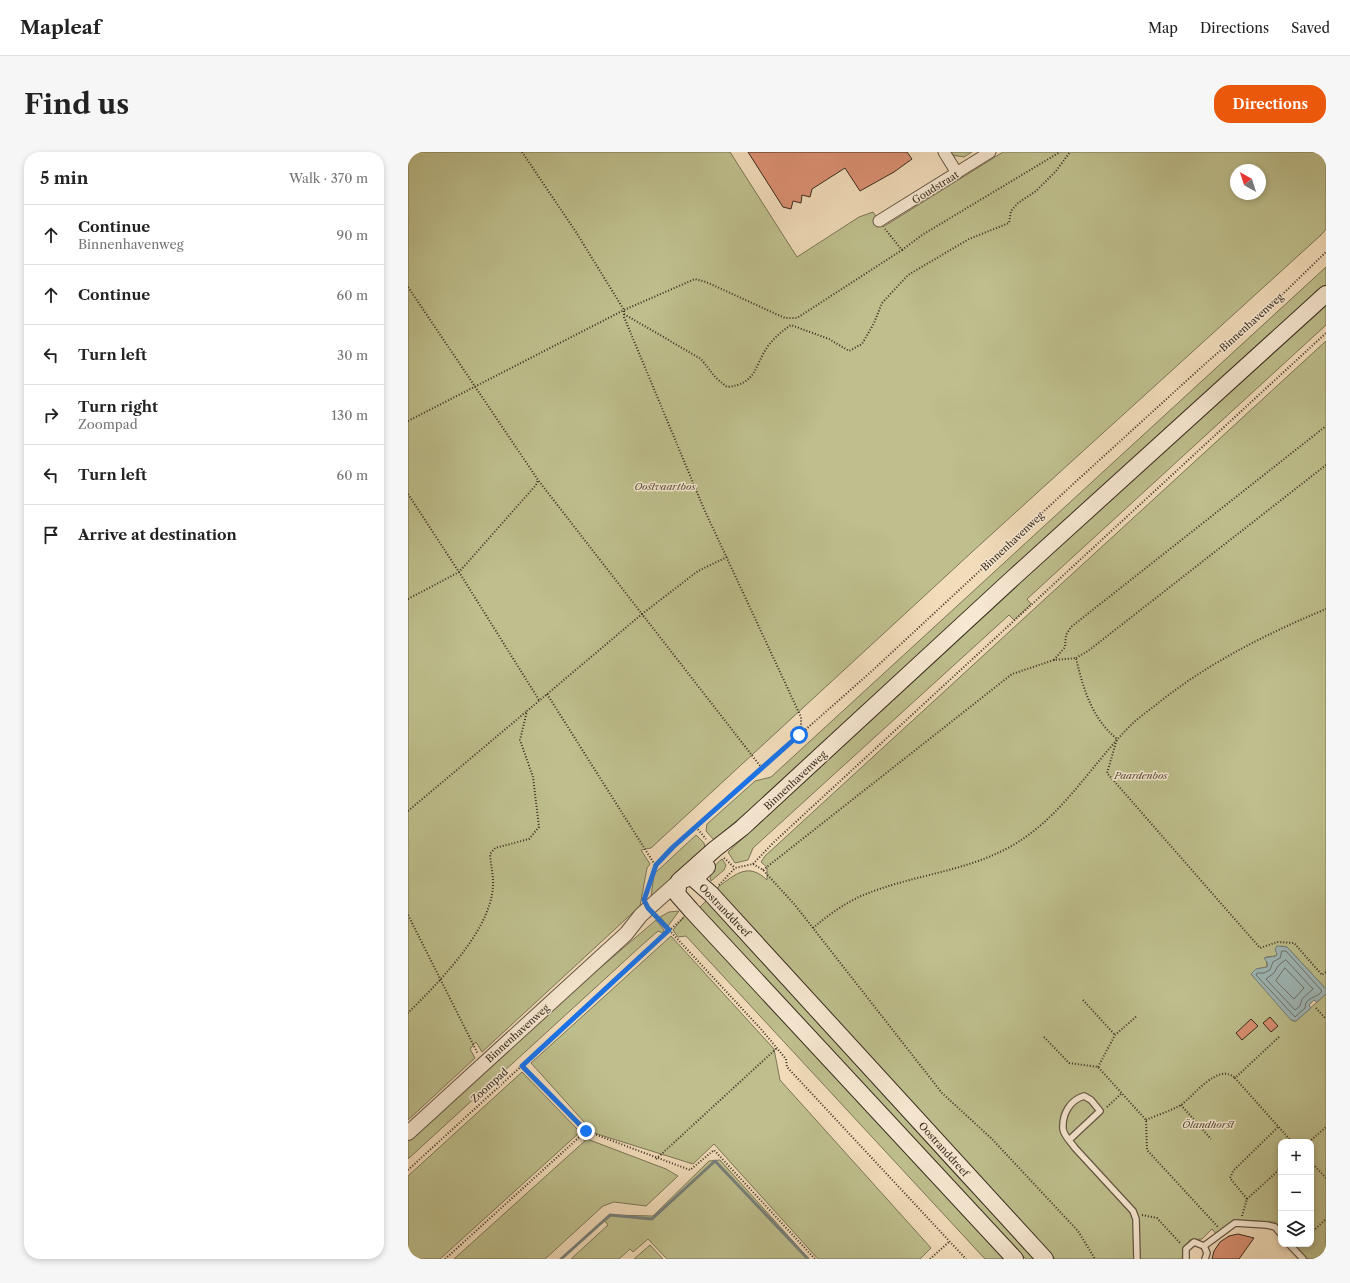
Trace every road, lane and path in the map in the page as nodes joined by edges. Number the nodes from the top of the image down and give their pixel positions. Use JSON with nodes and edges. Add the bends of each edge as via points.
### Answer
{"nodes":[{"id":1,"x":522,"y":152,"type":"edge"},
{"id":2,"x":944,"y":152,"type":"edge"},
{"id":3,"x":990,"y":152,"type":"edge"},
{"id":4,"x":1060,"y":152,"type":"edge"},
{"id":5,"x":1070,"y":152,"type":"edge"},
{"id":6,"x":957,"y":173,"type":"junction"},
{"id":7,"x":879,"y":221,"type":"joint"},
{"id":8,"x":902,"y":250,"type":"junction"},
{"id":9,"x":1326,"y":252,"type":"edge"},
{"id":10,"x":408,"y":287,"type":"edge"},
{"id":11,"x":1326,"y":294,"type":"edge"},
{"id":12,"x":624,"y":310,"type":"junction"},
{"id":13,"x":624,"y":314,"type":"junction"},
{"id":14,"x":1326,"y":333,"type":"edge"},
{"id":15,"x":474,"y":387,"type":"junction"},
{"id":16,"x":408,"y":421,"type":"edge"},
{"id":17,"x":1326,"y":426,"type":"edge"},
{"id":18,"x":1326,"y":465,"type":"edge"},
{"id":19,"x":538,"y":480,"type":"junction"},
{"id":20,"x":408,"y":494,"type":"edge"},
{"id":21,"x":727,"y":557,"type":"junction"},
{"id":22,"x":459,"y":572,"type":"junction"},
{"id":23,"x":408,"y":599,"type":"edge"},
{"id":24,"x":1326,"y":609,"type":"edge"},
{"id":25,"x":642,"y":614,"type":"junction"},
{"id":26,"x":1076,"y":658,"type":"junction"},
{"id":27,"x":1054,"y":660,"type":"junction"},
{"id":28,"x":547,"y":694,"type":"junction"},
{"id":29,"x":539,"y":700,"type":"junction"},
{"id":30,"x":527,"y":711,"type":"junction"},
{"id":31,"x":799,"y":735,"type":"junction"},
{"id":32,"x":1118,"y":739,"type":"junction"},
{"id":33,"x":762,"y":768,"type":"junction"},
{"id":34,"x":408,"y":811,"type":"edge"},
{"id":35,"x":753,"y":864,"type":"junction"},
{"id":36,"x":656,"y":865,"type":"junction"},
{"id":37,"x":735,"y":868,"type":"dead end"},
{"id":38,"x":763,"y":870,"type":"junction"},
{"id":39,"x":683,"y":885,"type":"junction"},
{"id":40,"x":691,"y":910,"type":"junction"},
{"id":41,"x":651,"y":911,"type":"junction"},
{"id":42,"x":408,"y":915,"type":"edge"},
{"id":43,"x":813,"y":928,"type":"junction"},
{"id":44,"x":669,"y":930,"type":"junction"},
{"id":45,"x":1326,"y":972,"type":"edge"},
{"id":46,"x":441,"y":980,"type":"junction"},
{"id":47,"x":1083,"y":1000,"type":"dead end"},
{"id":48,"x":1316,"y":1008,"type":"dead end"},
{"id":49,"x":408,"y":1013,"type":"edge"},
{"id":50,"x":1137,"y":1016,"type":"dead end"},
{"id":51,"x":1326,"y":1019,"type":"edge"},
{"id":52,"x":1115,"y":1035,"type":"junction"},
{"id":53,"x":1044,"y":1037,"type":"dead end"},
{"id":54,"x":1279,"y":1037,"type":"dead end"},
{"id":55,"x":777,"y":1048,"type":"junction"},
{"id":56,"x":483,"y":1064,"type":"junction"},
{"id":57,"x":522,"y":1066,"type":"junction"},
{"id":58,"x":1098,"y":1067,"type":"junction"},
{"id":59,"x":1235,"y":1078,"type":"junction"},
{"id":60,"x":1122,"y":1094,"type":"junction"},
{"id":61,"x":1180,"y":1105,"type":"junction"},
{"id":62,"x":1100,"y":1112,"type":"junction"},
{"id":63,"x":1146,"y":1120,"type":"junction"},
{"id":64,"x":1326,"y":1126,"type":"edge"},
{"id":65,"x":1278,"y":1127,"type":"junction"},
{"id":66,"x":586,"y":1131,"type":"junction"},
{"id":67,"x":408,"y":1132,"type":"edge"},
{"id":68,"x":1211,"y":1139,"type":"dead end"},
{"id":69,"x":1289,"y":1139,"type":"edge"},
{"id":70,"x":1312,"y":1139,"type":"edge"},
{"id":71,"x":1069,"y":1140,"type":"junction"},
{"id":72,"x":656,"y":1158,"type":"junction"},
{"id":73,"x":1314,"y":1165,"type":"edge"},
{"id":74,"x":408,"y":1170,"type":"edge"},
{"id":75,"x":1278,"y":1171,"type":"edge"},
{"id":76,"x":1326,"y":1178,"type":"edge"},
{"id":77,"x":1247,"y":1199,"type":"junction"},
{"id":78,"x":1135,"y":1216,"type":"junction"},
{"id":79,"x":1326,"y":1219,"type":"edge"},
{"id":80,"x":1241,"y":1223,"type":"junction"},
{"id":81,"x":1278,"y":1230,"type":"edge"},
{"id":82,"x":1314,"y":1230,"type":"edge"},
{"id":83,"x":1223,"y":1232,"type":"junction"},
{"id":84,"x":950,"y":1241,"type":"junction"},
{"id":85,"x":1204,"y":1246,"type":"junction"},
{"id":86,"x":1292,"y":1247,"type":"edge"},
{"id":87,"x":1186,"y":1249,"type":"junction"},
{"id":88,"x":445,"y":1259,"type":"edge"},
{"id":89,"x":815,"y":1259,"type":"edge"},
{"id":90,"x":930,"y":1259,"type":"edge"},
{"id":91,"x":966,"y":1259,"type":"edge"},
{"id":92,"x":1015,"y":1259,"type":"edge"},
{"id":93,"x":1045,"y":1259,"type":"edge"},
{"id":94,"x":1095,"y":1259,"type":"edge"},
{"id":95,"x":1137,"y":1259,"type":"edge"},
{"id":96,"x":1186,"y":1259,"type":"edge"},
{"id":97,"x":1205,"y":1259,"type":"edge"},
{"id":98,"x":1303,"y":1259,"type":"edge"}],
"edges":[{"from":1,"to":12,"type":"path"},
{"from":2,"to":6,"type":"street"},
{"from":3,"to":6,"type":"street","name":"Goudstraat"},
{"from":4,"to":8,"type":"path","via":[[922,235]]},
{"from":5,"to":13,"type":"path","via":[[1056,172],[1011,211],[1008,223],[969,239],[908,276],[882,302],[862,344],[848,352],[829,339],[791,325],[772,341],[748,380],[740,386],[728,387],[716,378],[701,359]]},
{"from":6,"to":7,"type":"street","name":"Goudstraat"},
{"from":7,"to":8,"type":"path"},
{"from":8,"to":12,"type":"path","via":[[796,318],[785,318],[706,282],[695,280]]},
{"from":9,"to":31,"type":"path","name":"Binnenhavenweg","via":[[1256,320]]},
{"from":10,"to":15,"type":"path"},
{"from":11,"to":39,"type":"main road","name":"Binnenhavenweg","via":[[742,828],[715,849]]},
{"from":12,"to":13,"type":"path"},
{"from":12,"to":15,"type":"path"},
{"from":13,"to":21,"type":"path","via":[[704,509]]},
{"from":14,"to":35,"type":"path"},
{"from":15,"to":16,"type":"path"},
{"from":15,"to":19,"type":"path"},
{"from":17,"to":27,"type":"path","via":[[1071,627],[1066,635],[1064,647]]},
{"from":18,"to":26,"type":"path"},
{"from":19,"to":22,"type":"path"},
{"from":19,"to":25,"type":"path"},
{"from":20,"to":22,"type":"path"},
{"from":21,"to":25,"type":"path","via":[[698,571]]},
{"from":21,"to":31,"type":"path","via":[[800,717]]},
{"from":22,"to":23,"type":"path"},
{"from":22,"to":29,"type":"path"},
{"from":24,"to":32,"type":"path","via":[[1219,661],[1175,690],[1132,724]]},
{"from":25,"to":28,"type":"path"},
{"from":25,"to":33,"type":"path"},
{"from":26,"to":27,"type":"path"},
{"from":26,"to":32,"type":"path","via":[[1084,690],[1103,726]]},
{"from":27,"to":38,"type":"path","via":[[1012,674]]},
{"from":28,"to":29,"type":"path"},
{"from":28,"to":36,"type":"path"},
{"from":29,"to":30,"type":"path"},
{"from":30,"to":34,"type":"path"},
{"from":30,"to":46,"type":"path","via":[[520,740],[533,777],[539,828],[529,840],[495,848],[490,854],[494,881],[485,919]]},
{"from":31,"to":33,"type":"path","name":"Binnenhavenweg"},
{"from":32,"to":43,"type":"path","via":[[1062,806],[1006,849],[972,863],[858,897],[828,915]]},
{"from":32,"to":45,"type":"path","via":[[1107,773],[1260,948],[1277,942],[1294,943],[1322,975]]},
{"from":33,"to":36,"type":"path","name":"Binnenhavenweg"},
{"from":35,"to":37,"type":"path"},
{"from":35,"to":38,"type":"path"},
{"from":36,"to":41,"type":"path","via":[[644,900]]},
{"from":38,"to":43,"type":"path"},
{"from":39,"to":40,"type":"main road"},
{"from":39,"to":41,"type":"street","name":"Binnenhavenweg"},
{"from":39,"to":93,"type":"main road","name":"Oostranddreef","via":[[711,894]]},
{"from":40,"to":44,"type":"path","name":"Zoompad"},
{"from":40,"to":92,"type":"main road"},
{"from":41,"to":44,"type":"path"},
{"from":41,"to":56,"type":"street","name":"Binnenhavenweg"},
{"from":42,"to":46,"type":"path"},
{"from":43,"to":94,"type":"path","via":[[942,1093],[992,1139],[1078,1232]]},
{"from":44,"to":55,"type":"path"},
{"from":44,"to":57,"type":"path","name":"Zoompad"},
{"from":46,"to":49,"type":"path"},
{"from":46,"to":56,"type":"path"},
{"from":47,"to":52,"type":"path"},
{"from":48,"to":51,"type":"path"},
{"from":50,"to":52,"type":"path"},
{"from":52,"to":58,"type":"path"},
{"from":53,"to":58,"type":"path","via":[[1069,1063]]},
{"from":54,"to":59,"type":"path"},
{"from":55,"to":72,"type":"path"},
{"from":55,"to":84,"type":"path","via":[[786,1058],[787,1066]]},
{"from":56,"to":67,"type":"street","name":"Binnenhavenweg"},
{"from":57,"to":66,"type":"path"},
{"from":57,"to":74,"type":"path","name":"Zoompad"},
{"from":58,"to":60,"type":"path"},
{"from":59,"to":61,"type":"path","via":[[1226,1074],[1216,1075]]},
{"from":59,"to":65,"type":"path"},
{"from":60,"to":62,"type":"path"},
{"from":60,"to":63,"type":"path"},
{"from":61,"to":63,"type":"path"},
{"from":61,"to":68,"type":"path"},
{"from":62,"to":71,"type":"lane"},
{"from":62,"to":71,"type":"lane","via":[[1091,1100],[1084,1096],[1071,1102],[1066,1110],[1063,1129]]},
{"from":63,"to":83,"type":"path","via":[[1147,1150]]},
{"from":64,"to":70,"type":"path"},
{"from":65,"to":69,"type":"path"},
{"from":65,"to":77,"type":"path","via":[[1233,1171],[1230,1178]]},
{"from":66,"to":72,"type":"path"},
{"from":66,"to":88,"type":"path"},
{"from":71,"to":78,"type":"lane"},
{"from":72,"to":89,"type":"path","via":[[690,1170],[714,1150]]},
{"from":73,"to":76,"type":"path"},
{"from":75,"to":77,"type":"path"},
{"from":77,"to":80,"type":"path"},
{"from":78,"to":87,"type":"path","via":[[1157,1218]]},
{"from":78,"to":95,"type":"lane"},
{"from":79,"to":82,"type":"path"},
{"from":80,"to":81,"type":"lane","via":[[1275,1227]]},
{"from":80,"to":83,"type":"lane","via":[[1235,1223]]},
{"from":83,"to":85,"type":"lane"},
{"from":84,"to":90,"type":"path"},
{"from":84,"to":91,"type":"path"},
{"from":85,"to":87,"type":"lane","via":[[1194,1242]]},
{"from":85,"to":97,"type":"lane","via":[[1207,1253]]},
{"from":86,"to":98,"type":"lane"},
{"from":87,"to":96,"type":"lane"}]}
